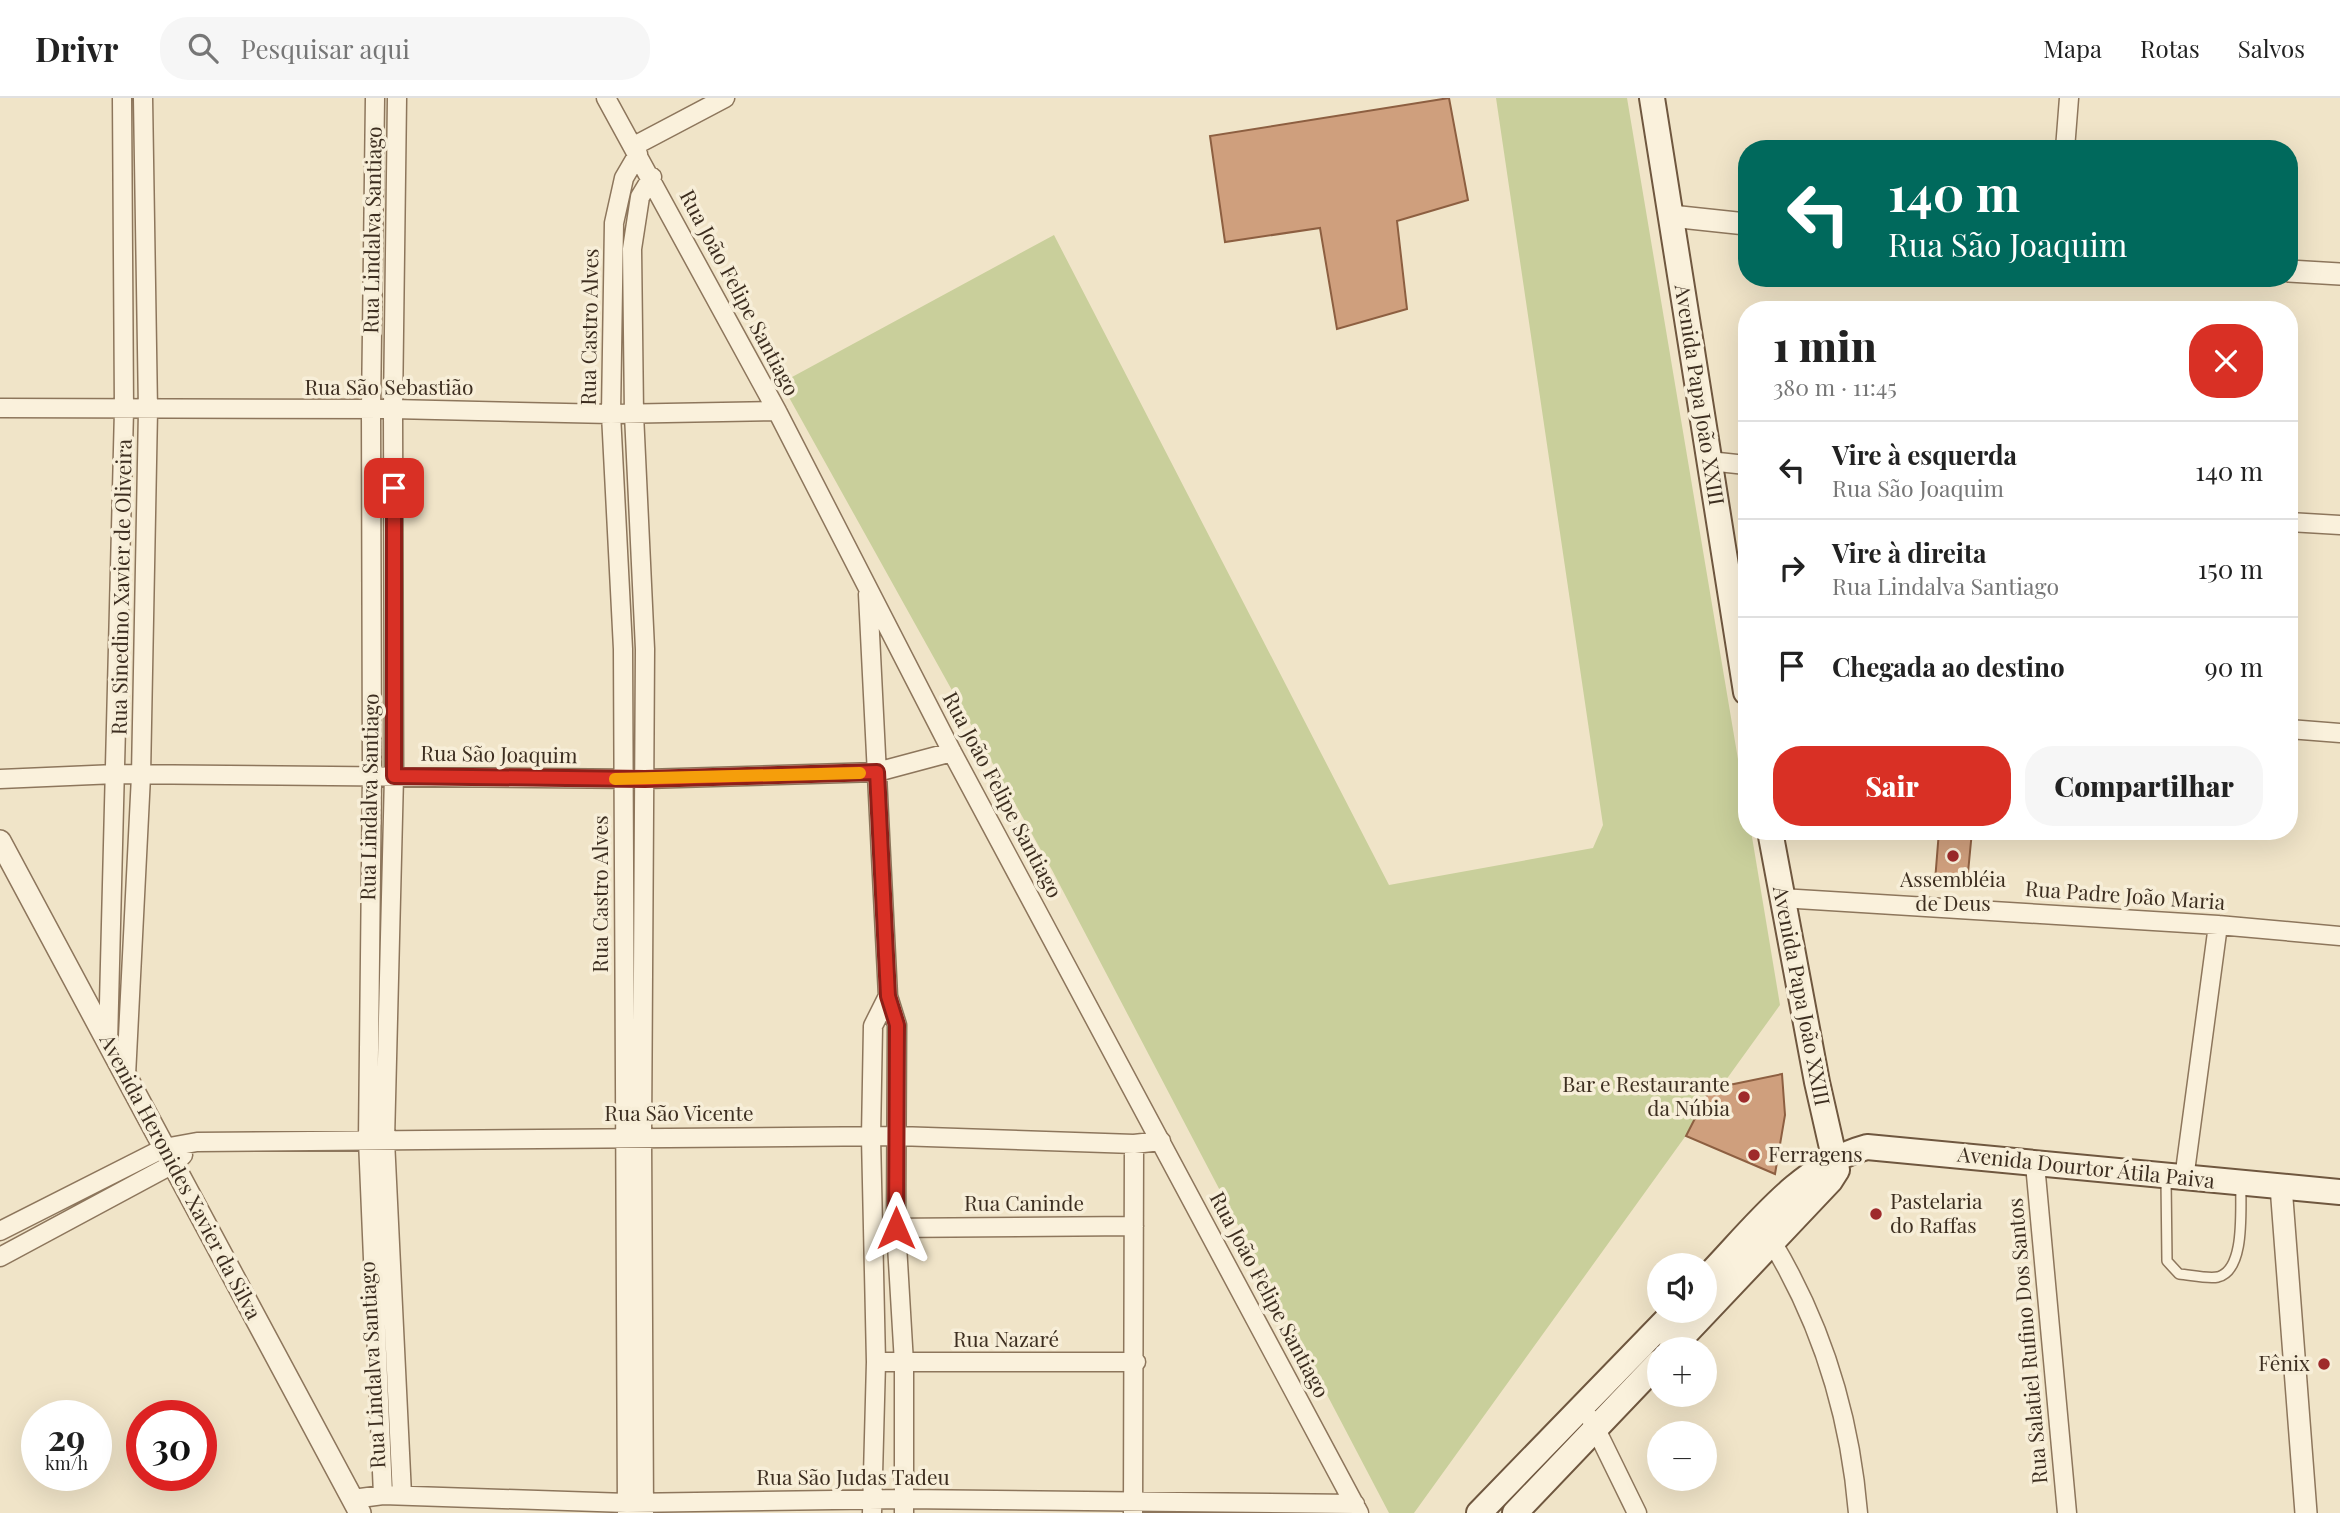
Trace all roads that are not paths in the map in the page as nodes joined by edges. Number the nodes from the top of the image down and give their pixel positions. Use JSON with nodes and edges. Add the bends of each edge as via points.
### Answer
{"nodes":[{"id":1,"x":122,"y":98,"type":"edge"},
{"id":2,"x":143,"y":98,"type":"edge"},
{"id":3,"x":375,"y":98,"type":"edge"},
{"id":4,"x":397,"y":98,"type":"edge"},
{"id":5,"x":606,"y":98,"type":"edge"},
{"id":6,"x":725,"y":98,"type":"edge"},
{"id":7,"x":1652,"y":98,"type":"edge"},
{"id":8,"x":2068,"y":98,"type":"edge"},
{"id":9,"x":2066,"y":140,"type":"edge"},
{"id":10,"x":636,"y":150,"type":"junction"},
{"id":11,"x":652,"y":177,"type":"junction"},
{"id":12,"x":1671,"y":216,"type":"junction"},
{"id":13,"x":1738,"y":222,"type":"edge"},
{"id":14,"x":2298,"y":272,"type":"edge"},
{"id":15,"x":2340,"y":274,"type":"edge"},
{"id":16,"x":0,"y":408,"type":"edge"},
{"id":17,"x":393,"y":409,"type":"junction"},
{"id":18,"x":124,"y":410,"type":"junction"},
{"id":19,"x":148,"y":410,"type":"junction"},
{"id":20,"x":370,"y":410,"type":"junction"},
{"id":21,"x":777,"y":411,"type":"junction"},
{"id":22,"x":611,"y":414,"type":"junction"},
{"id":23,"x":634,"y":414,"type":"junction"},
{"id":24,"x":1709,"y":461,"type":"junction"},
{"id":25,"x":1738,"y":464,"type":"edge"},
{"id":26,"x":2298,"y":523,"type":"edge"},
{"id":27,"x":2340,"y":525,"type":"edge"},
{"id":28,"x":868,"y":589,"type":"junction"},
{"id":29,"x":1738,"y":634,"type":"edge"},
{"id":30,"x":623,"y":649,"type":"junction"},
{"id":31,"x":645,"y":649,"type":"junction"},
{"id":32,"x":2298,"y":730,"type":"edge"},
{"id":33,"x":2340,"y":733,"type":"edge"},
{"id":34,"x":952,"y":752,"type":"junction"},
{"id":35,"x":877,"y":772,"type":"junction"},
{"id":36,"x":116,"y":774,"type":"junction"},
{"id":37,"x":141,"y":776,"type":"junction"},
{"id":38,"x":372,"y":776,"type":"junction"},
{"id":39,"x":394,"y":776,"type":"junction"},
{"id":40,"x":0,"y":779,"type":"edge"},
{"id":41,"x":624,"y":779,"type":"junction"},
{"id":42,"x":645,"y":779,"type":"junction"},
{"id":43,"x":1771,"y":840,"type":"edge"},
{"id":44,"x":0,"y":841,"type":"edge"},
{"id":45,"x":1781,"y":898,"type":"junction"},
{"id":46,"x":2218,"y":925,"type":"junction"},
{"id":47,"x":2340,"y":936,"type":"edge"},
{"id":48,"x":888,"y":996,"type":"junction"},
{"id":49,"x":108,"y":1043,"type":"junction"},
{"id":50,"x":126,"y":1076,"type":"junction"},
{"id":51,"x":897,"y":1136,"type":"junction"},
{"id":52,"x":633,"y":1137,"type":"junction"},
{"id":53,"x":871,"y":1137,"type":"junction"},
{"id":54,"x":377,"y":1140,"type":"junction"},
{"id":55,"x":1161,"y":1141,"type":"junction"},
{"id":56,"x":1134,"y":1144,"type":"junction"},
{"id":57,"x":169,"y":1156,"type":"junction"},
{"id":58,"x":1834,"y":1160,"type":"junction"},
{"id":59,"x":2035,"y":1164,"type":"junction"},
{"id":60,"x":2175,"y":1178,"type":"junction"},
{"id":61,"x":2241,"y":1183,"type":"junction"},
{"id":62,"x":2281,"y":1186,"type":"junction"},
{"id":63,"x":2340,"y":1192,"type":"edge"},
{"id":64,"x":1134,"y":1226,"type":"junction"},
{"id":65,"x":872,"y":1228,"type":"junction"},
{"id":66,"x":896,"y":1228,"type":"junction"},
{"id":67,"x":0,"y":1231,"type":"edge"},
{"id":68,"x":1772,"y":1242,"type":"junction"},
{"id":69,"x":0,"y":1257,"type":"edge"},
{"id":70,"x":1717,"y":1267,"type":"edge"},
{"id":71,"x":1663,"y":1323,"type":"edge"},
{"id":72,"x":1682,"y":1337,"type":"edge"},
{"id":73,"x":876,"y":1362,"type":"junction"},
{"id":74,"x":1136,"y":1362,"type":"junction"},
{"id":75,"x":904,"y":1363,"type":"junction"},
{"id":76,"x":1647,"y":1375,"type":"edge"},
{"id":77,"x":1584,"y":1405,"type":"junction"},
{"id":78,"x":1596,"y":1430,"type":"junction"},
{"id":79,"x":383,"y":1495,"type":"junction"},
{"id":80,"x":402,"y":1495,"type":"junction"},
{"id":81,"x":356,"y":1506,"type":"edge"},
{"id":82,"x":872,"y":1506,"type":"edge"},
{"id":83,"x":904,"y":1506,"type":"edge"},
{"id":84,"x":636,"y":1508,"type":"edge"},
{"id":85,"x":1133,"y":1508,"type":"edge"},
{"id":86,"x":1357,"y":1509,"type":"edge"},
{"id":87,"x":1479,"y":1513,"type":"edge"},
{"id":88,"x":1515,"y":1513,"type":"edge"},
{"id":89,"x":1637,"y":1513,"type":"edge"},
{"id":90,"x":1858,"y":1513,"type":"edge"},
{"id":91,"x":2067,"y":1513,"type":"edge"},
{"id":92,"x":2306,"y":1513,"type":"edge"}],
"edges":[{"from":1,"to":18,"type":"street","name":"Rua Sinedino Xavier de Oliveira"},
{"from":2,"to":19,"type":"street","name":"Rua Sinedino Xavier de Oliveira"},
{"from":3,"to":20,"type":"street","name":"Rua Lindalva Santiago"},
{"from":4,"to":17,"type":"street","name":"Rua Lindalva Santiago"},
{"from":5,"to":10,"type":"street","name":"Rua João Felipe Santiago"},
{"from":6,"to":10,"type":"street"},
{"from":7,"to":12,"type":"main road","name":"Avenida Papa João XXIII"},
{"from":8,"to":9,"type":"street"},
{"from":10,"to":11,"type":"street","name":"Rua João Felipe Santiago"},
{"from":10,"to":22,"type":"street","name":"Rua Castro Alves","via":[[614,223]]},
{"from":11,"to":21,"type":"street","name":"Rua João Felipe Santiago"},
{"from":11,"to":23,"type":"street","name":"Rua Castro Alves","via":[[640,197],[633,230]]},
{"from":12,"to":13,"type":"street"},
{"from":12,"to":24,"type":"main road","name":"Avenida Papa João XXIII"},
{"from":14,"to":15,"type":"street"},
{"from":16,"to":18,"type":"street","name":"Rua São Sebastião"},
{"from":17,"to":20,"type":"street","name":"Rua São Sebastião"},
{"from":17,"to":22,"type":"street","name":"Rua São Sebastião"},
{"from":17,"to":39,"type":"street","name":"Rua Lindalva Santiago"},
{"from":18,"to":19,"type":"street","name":"Rua São Sebastião"},
{"from":18,"to":36,"type":"street","name":"Rua Sinedino Xavier de Oliveira"},
{"from":19,"to":20,"type":"street","name":"Rua São Sebastião"},
{"from":19,"to":37,"type":"street","name":"Rua Sinedino Xavier de Oliveira"},
{"from":20,"to":38,"type":"street","name":"Rua Lindalva Santiago"},
{"from":21,"to":23,"type":"street","name":"Rua São Sebastião"},
{"from":21,"to":28,"type":"street","name":"Rua João Felipe Santiago"},
{"from":22,"to":23,"type":"street","name":"Rua São Sebastião"},
{"from":22,"to":30,"type":"street","name":"Rua Castro Alves"},
{"from":23,"to":31,"type":"street","name":"Rua Castro Alves"},
{"from":24,"to":25,"type":"street"},
{"from":24,"to":29,"type":"main road","name":"Avenida Papa João XXIII"},
{"from":26,"to":27,"type":"street"},
{"from":28,"to":34,"type":"street","name":"Rua João Felipe Santiago"},
{"from":28,"to":35,"type":"street"},
{"from":30,"to":31,"type":"street"},
{"from":30,"to":41,"type":"street","name":"Rua Castro Alves"},
{"from":31,"to":42,"type":"street","name":"Rua Castro Alves"},
{"from":32,"to":33,"type":"street"},
{"from":34,"to":35,"type":"street","name":"Rua São Joaquim"},
{"from":34,"to":55,"type":"street","name":"Rua João Felipe Santiago"},
{"from":35,"to":42,"type":"street","name":"Rua São Joaquim"},
{"from":35,"to":48,"type":"street"},
{"from":36,"to":37,"type":"street","name":"Rua São Joaquim"},
{"from":36,"to":40,"type":"street","name":"Rua São Joaquim"},
{"from":36,"to":49,"type":"street","name":"Rua Sinedino Xavier de Oliveira"},
{"from":37,"to":38,"type":"street","name":"Rua São Joaquim"},
{"from":37,"to":50,"type":"street","name":"Rua Sinedino Xavier de Oliveira"},
{"from":38,"to":39,"type":"street","name":"Rua São Joaquim"},
{"from":38,"to":54,"type":"street","name":"Rua Lindalva Santiago"},
{"from":39,"to":41,"type":"street","name":"Rua São Joaquim"},
{"from":39,"to":54,"type":"street","name":"Rua Lindalva Santiago"},
{"from":41,"to":42,"type":"street","name":"Rua São Joaquim"},
{"from":41,"to":52,"type":"street","name":"Rua Castro Alves"},
{"from":42,"to":52,"type":"street","name":"Rua Castro Alves"},
{"from":43,"to":45,"type":"main road","name":"Avenida Papa João XXIII"},
{"from":44,"to":49,"type":"street","name":"Avenida Heronides Xavier da Silva"},
{"from":45,"to":46,"type":"street","name":"Rua Padre João Maria"},
{"from":45,"to":58,"type":"main road","name":"Avenida Papa João XXIII"},
{"from":46,"to":47,"type":"street","name":"Rua Padre João Maria"},
{"from":46,"to":60,"type":"street"},
{"from":48,"to":51,"type":"street","via":[[897,1025]]},
{"from":48,"to":53,"type":"street","via":[[873,1026]]},
{"from":49,"to":50,"type":"street","name":"Avenida Heronides Xavier da Silva"},
{"from":50,"to":57,"type":"street","name":"Avenida Heronides Xavier da Silva"},
{"from":51,"to":53,"type":"street","name":"Rua São Vicente"},
{"from":51,"to":56,"type":"street","name":"Rua São Vicente"},
{"from":51,"to":66,"type":"street"},
{"from":52,"to":53,"type":"street","name":"Rua São Vicente"},
{"from":52,"to":54,"type":"street","name":"Rua São Vicente"},
{"from":52,"to":84,"type":"street","name":"Rua Castro Alves"},
{"from":53,"to":65,"type":"street"},
{"from":54,"to":57,"type":"street","name":"Rua São Vicente","via":[[197,1142]]},
{"from":54,"to":79,"type":"street","name":"Rua Lindalva Santiago"},
{"from":54,"to":80,"type":"street","name":"Rua Lindalva Santiago"},
{"from":55,"to":56,"type":"street","name":"Rua São Vicente"},
{"from":55,"to":86,"type":"street","name":"Rua João Felipe Santiago"},
{"from":56,"to":64,"type":"street"},
{"from":57,"to":67,"type":"street"},
{"from":57,"to":69,"type":"street"},
{"from":57,"to":81,"type":"street","name":"Avenida Heronides Xavier da Silva"},
{"from":58,"to":59,"type":"main road","name":"Avenida Dourtor Átila Paiva","via":[[1878,1147]]},
{"from":58,"to":68,"type":"main road","via":[[1834,1177]]},
{"from":58,"to":70,"type":"main road","name":"Avenida Dourtor Átila Paiva","via":[[1805,1177]]},
{"from":59,"to":60,"type":"main road","name":"Avenida Dourtor Átila Paiva"},
{"from":59,"to":91,"type":"street","name":"Rua Salatiel Rufino Dos Santos"},
{"from":60,"to":61,"type":"main road","name":"Avenida Dourtor Átila Paiva"},
{"from":60,"to":61,"type":"lane","via":[[2167,1261],[2179,1274],[2216,1277],[2227,1273],[2237,1257]]},
{"from":61,"to":62,"type":"main road","name":"Avenida Dourtor Átila Paiva"},
{"from":62,"to":63,"type":"main road","name":"Avenida Dourtor Átila Paiva"},
{"from":62,"to":92,"type":"street"},
{"from":64,"to":66,"type":"street","name":"Rua Caninde"},
{"from":64,"to":74,"type":"street"},
{"from":65,"to":66,"type":"street","name":"Rua Caninde"},
{"from":65,"to":73,"type":"street"},
{"from":66,"to":75,"type":"street"},
{"from":68,"to":72,"type":"main road"},
{"from":68,"to":90,"type":"street","via":[[1795,1280],[1832,1371]]},
{"from":71,"to":77,"type":"main road"},
{"from":73,"to":75,"type":"street","name":"Rua Nazaré"},
{"from":73,"to":82,"type":"street"},
{"from":74,"to":75,"type":"street","name":"Rua Nazaré"},
{"from":74,"to":85,"type":"street"},
{"from":75,"to":83,"type":"street"},
{"from":76,"to":78,"type":"main road"},
{"from":77,"to":78,"type":"street"},
{"from":77,"to":87,"type":"main road"},
{"from":78,"to":88,"type":"main road"},
{"from":78,"to":89,"type":"street"},
{"from":79,"to":80,"type":"street","name":"Rua São Judas Tadeu"},
{"from":79,"to":81,"type":"street","name":"Rua São Judas Tadeu"},
{"from":80,"to":84,"type":"street","name":"Rua São Judas Tadeu"},
{"from":82,"to":83,"type":"street","name":"Rua São Judas Tadeu"},
{"from":82,"to":84,"type":"street","name":"Rua São Judas Tadeu"},
{"from":83,"to":85,"type":"street","name":"Rua São Judas Tadeu"},
{"from":85,"to":86,"type":"street","name":"Rua São Judas Tadeu"}]}
